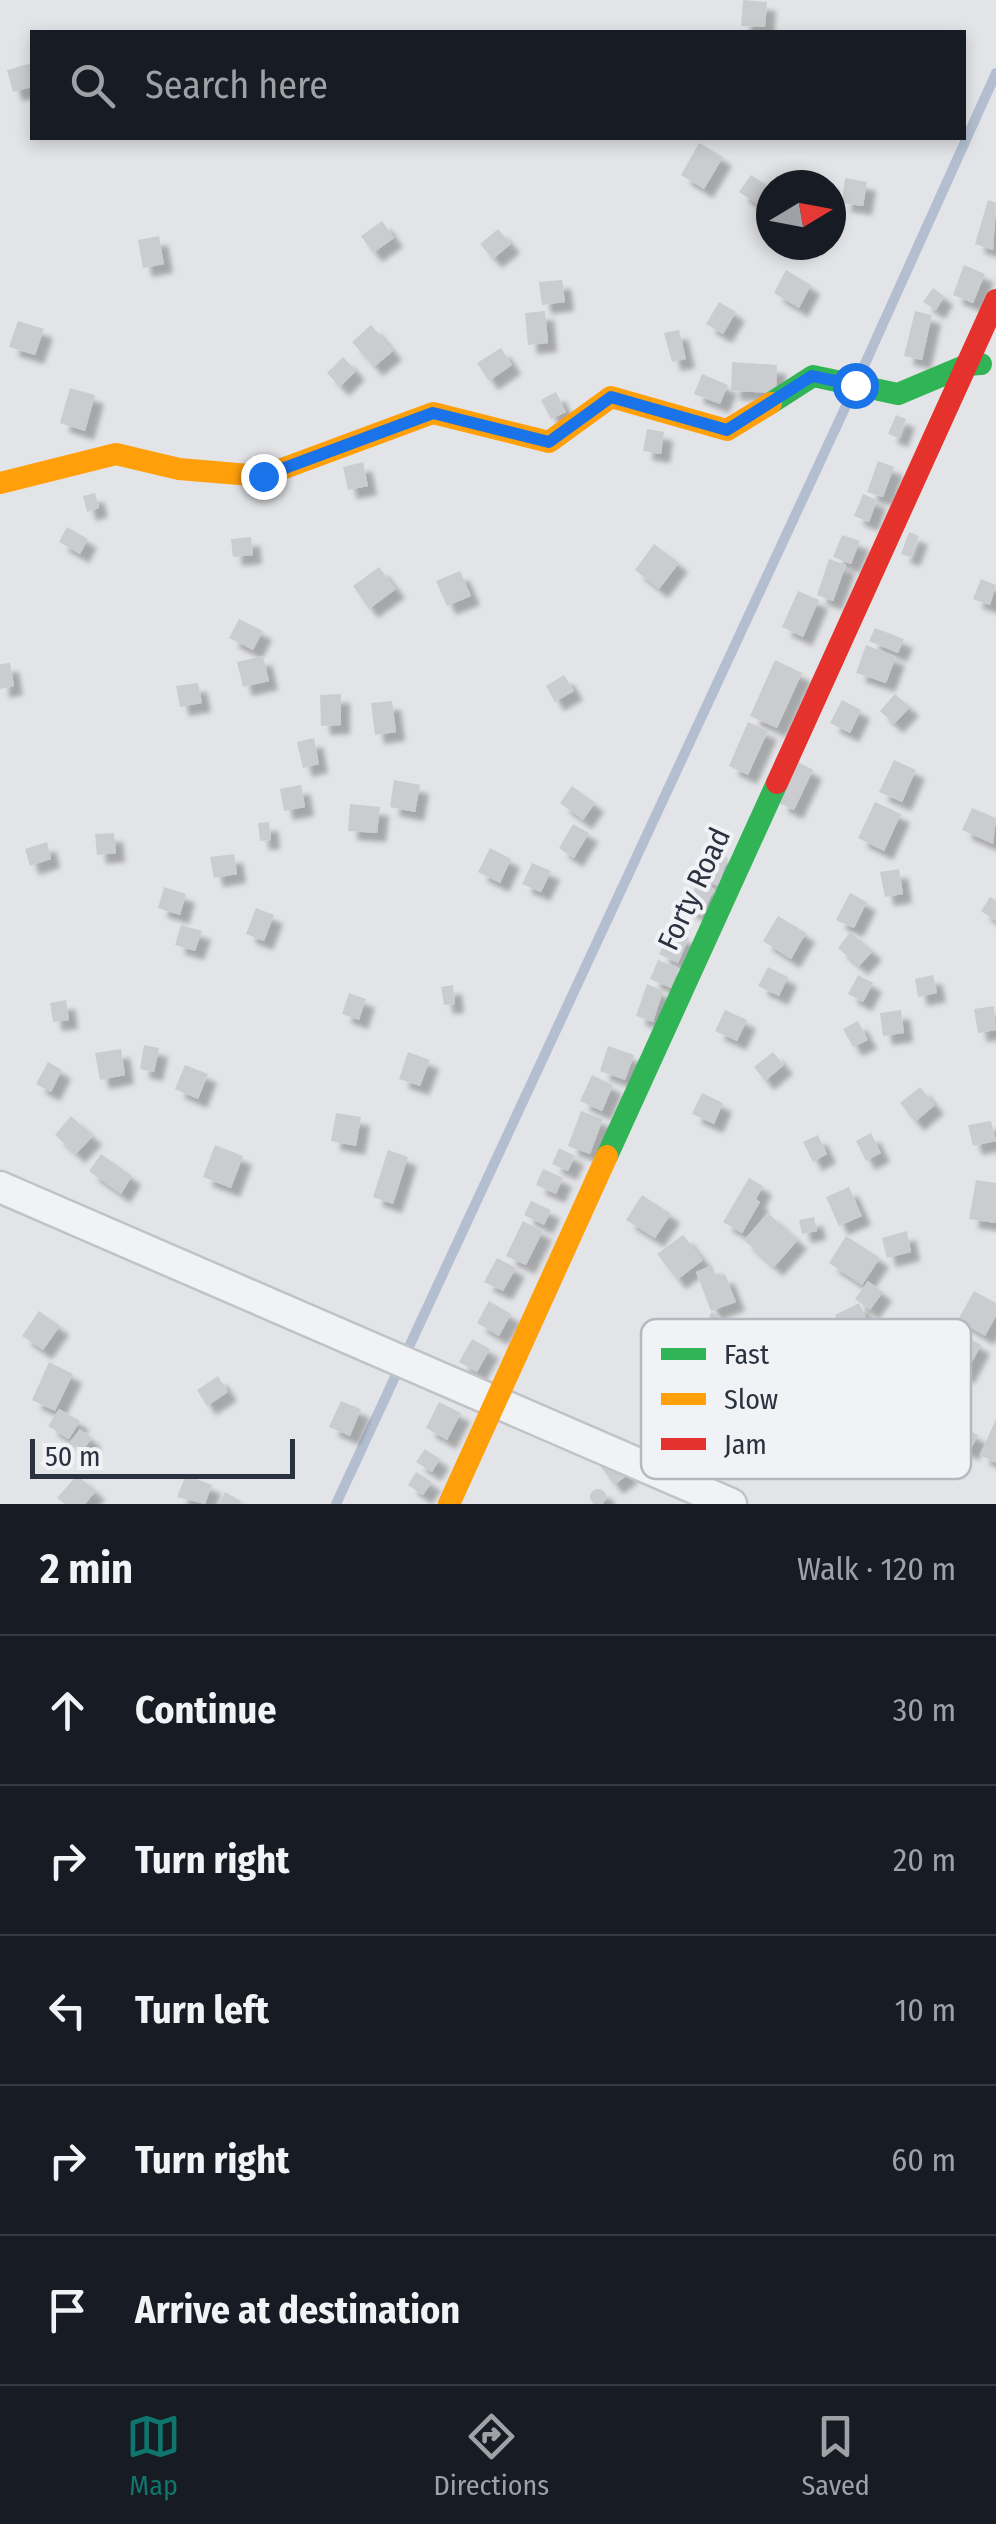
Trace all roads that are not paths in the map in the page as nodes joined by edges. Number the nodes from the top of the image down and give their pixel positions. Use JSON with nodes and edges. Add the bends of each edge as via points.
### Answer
{"nodes":[{"id":1,"x":996,"y":300,"type":"edge"},
{"id":2,"x":996,"y":362,"type":"edge"},
{"id":3,"x":967,"y":365,"type":"junction"},
{"id":4,"x":0,"y":483,"type":"edge"},
{"id":5,"x":0,"y":1187,"type":"edge"},
{"id":6,"x":494,"y":1400,"type":"junction"},
{"id":7,"x":641,"y":1465,"type":"edge"},
{"id":8,"x":674,"y":1479,"type":"edge"},
{"id":9,"x":450,"y":1504,"type":"edge"},
{"id":10,"x":731,"y":1504,"type":"edge"}],
"edges":[{"from":1,"to":3,"type":"street","name":"Forty Road"},
{"from":2,"to":3,"type":"street"},
{"from":3,"to":4,"type":"street","via":[[898,394],[812,376],[727,430],[611,397],[549,442],[433,413],[263,476],[179,469],[116,454]]},
{"from":3,"to":6,"type":"street","name":"Forty Road"},
{"from":5,"to":6,"type":"street"},
{"from":6,"to":7,"type":"street"},
{"from":6,"to":9,"type":"street","name":"Forty Road"},
{"from":8,"to":10,"type":"street"}]}
